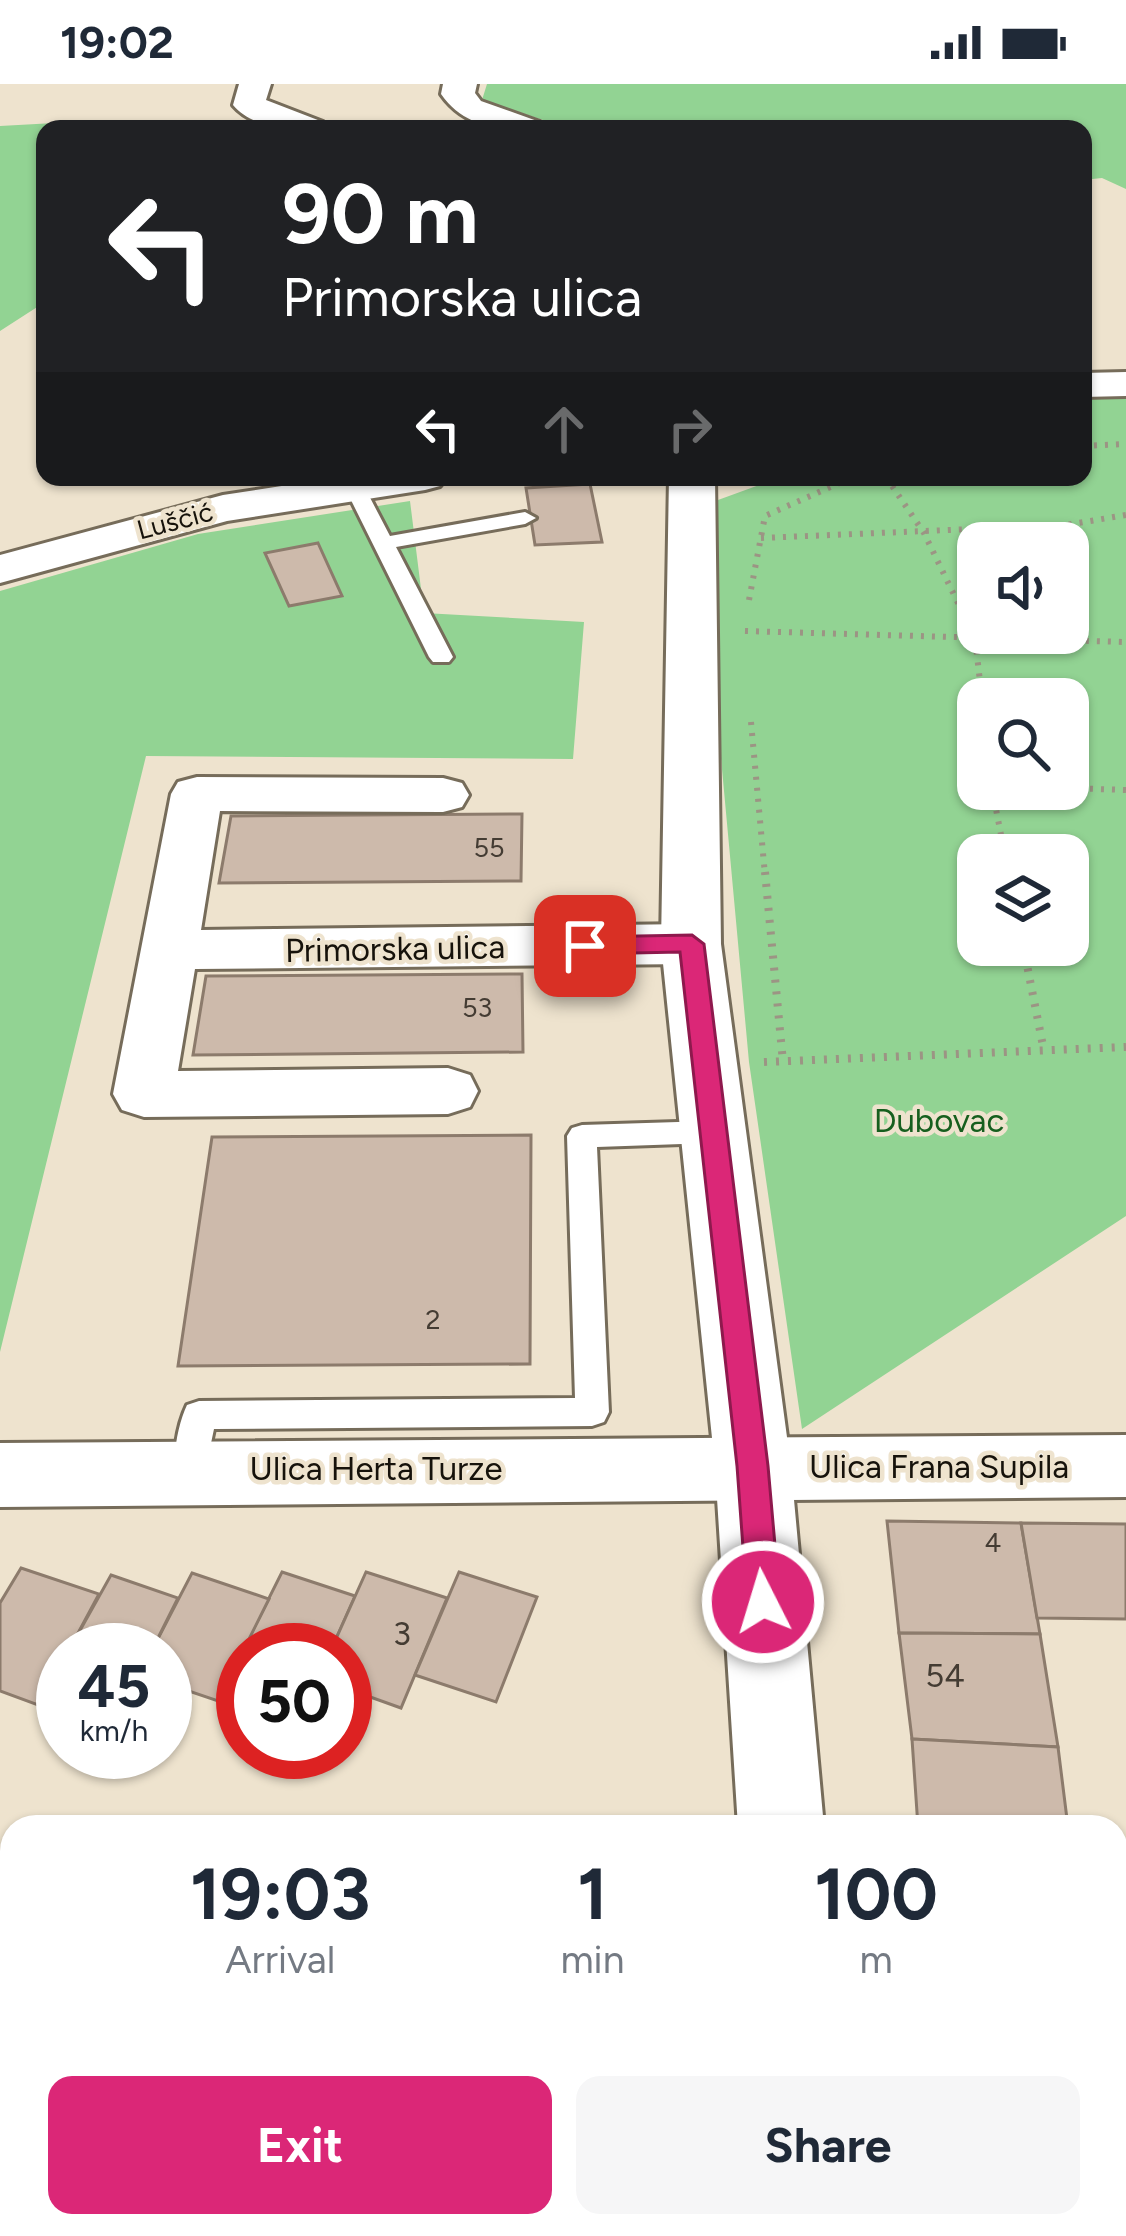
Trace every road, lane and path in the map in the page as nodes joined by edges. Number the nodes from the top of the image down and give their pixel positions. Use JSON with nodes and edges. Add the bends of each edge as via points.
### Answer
{"nodes":[{"id":1,"x":255,"y":84,"type":"edge"},
{"id":2,"x":460,"y":84,"type":"edge"},
{"id":3,"x":287,"y":120,"type":"edge"},
{"id":4,"x":503,"y":120,"type":"edge"},
{"id":5,"x":1126,"y":384,"type":"edge"},
{"id":6,"x":1092,"y":386,"type":"edge"},
{"id":7,"x":1126,"y":444,"type":"edge"},
{"id":8,"x":1092,"y":446,"type":"edge"},
{"id":9,"x":369,"y":486,"type":"edge"},
{"id":10,"x":692,"y":486,"type":"edge"},
{"id":11,"x":833,"y":486,"type":"edge"},
{"id":12,"x":892,"y":486,"type":"edge"},
{"id":13,"x":356,"y":488,"type":"junction"},
{"id":14,"x":216,"y":492,"type":"edge"},
{"id":15,"x":1126,"y":515,"type":"edge"},
{"id":16,"x":525,"y":518,"type":"dead end"},
{"id":17,"x":14,"y":521,"type":"dead end"},
{"id":18,"x":924,"y":532,"type":"junction"},
{"id":19,"x":761,"y":538,"type":"junction"},
{"id":20,"x":384,"y":543,"type":"junction"},
{"id":21,"x":0,"y":569,"type":"edge"},
{"id":22,"x":957,"y":601,"type":"edge"},
{"id":23,"x":748,"y":606,"type":"dead end"},
{"id":24,"x":957,"y":637,"type":"edge"},
{"id":25,"x":1089,"y":641,"type":"edge"},
{"id":26,"x":1126,"y":642,"type":"edge"},
{"id":27,"x":745,"y":652,"type":"dead end"},
{"id":28,"x":441,"y":657,"type":"dead end"},
{"id":29,"x":751,"y":716,"type":"dead end"},
{"id":30,"x":1089,"y":789,"type":"edge"},
{"id":31,"x":1126,"y":790,"type":"edge"},
{"id":32,"x":443,"y":795,"type":"dead end"},
{"id":33,"x":692,"y":944,"type":"junction"},
{"id":34,"x":171,"y":950,"type":"junction"},
{"id":35,"x":1027,"y":966,"type":"edge"},
{"id":36,"x":1126,"y":1047,"type":"edge"},
{"id":37,"x":1044,"y":1051,"type":"junction"},
{"id":38,"x":783,"y":1061,"type":"junction"},
{"id":39,"x":702,"y":1065,"type":"junction"},
{"id":40,"x":448,"y":1091,"type":"dead end"},
{"id":41,"x":710,"y":1132,"type":"junction"},
{"id":42,"x":752,"y":1466,"type":"junction"},
{"id":43,"x":1126,"y":1466,"type":"edge"},
{"id":44,"x":191,"y":1470,"type":"junction"},
{"id":45,"x":0,"y":1474,"type":"edge"},
{"id":46,"x":780,"y":1815,"type":"edge"}],
"edges":[{"from":1,"to":3,"type":"street","via":[[249,105]]},
{"from":2,"to":4,"type":"main road","via":[[469,108]]},
{"from":5,"to":6,"type":"street"},
{"from":7,"to":8,"type":"path"},
{"from":9,"to":13,"type":"street","name":"Luščić"},
{"from":10,"to":33,"type":"main road"},
{"from":11,"to":19,"type":"path","via":[[765,516]]},
{"from":12,"to":18,"type":"path"},
{"from":13,"to":14,"type":"street","name":"Luščić"},
{"from":13,"to":20,"type":"lane"},
{"from":14,"to":17,"type":"street"},
{"from":14,"to":21,"type":"street","name":"Luščić"},
{"from":15,"to":18,"type":"path"},
{"from":16,"to":20,"type":"lane"},
{"from":18,"to":19,"type":"path"},
{"from":18,"to":22,"type":"path"},
{"from":19,"to":23,"type":"path"},
{"from":20,"to":28,"type":"lane"},
{"from":24,"to":27,"type":"path","via":[[743,630]]},
{"from":25,"to":26,"type":"path"},
{"from":29,"to":38,"type":"path"},
{"from":30,"to":31,"type":"path"},
{"from":32,"to":34,"type":"street","via":[[197,794]]},
{"from":33,"to":34,"type":"street","name":"Primorska ulica"},
{"from":33,"to":39,"type":"main road"},
{"from":34,"to":40,"type":"street","via":[[144,1094]]},
{"from":35,"to":37,"type":"path"},
{"from":36,"to":37,"type":"path"},
{"from":37,"to":38,"type":"path"},
{"from":38,"to":39,"type":"path"},
{"from":39,"to":41,"type":"main road"},
{"from":41,"to":42,"type":"main road"},
{"from":41,"to":44,"type":"lane","via":[[582,1136],[592,1412],[199,1415]]},
{"from":42,"to":43,"type":"street","name":"Ulica Frana Supila"},
{"from":42,"to":44,"type":"street","name":"Ulica Herta Turze"},
{"from":42,"to":46,"type":"main road"},
{"from":44,"to":45,"type":"street","name":"Ulica Herta Turze"}]}
